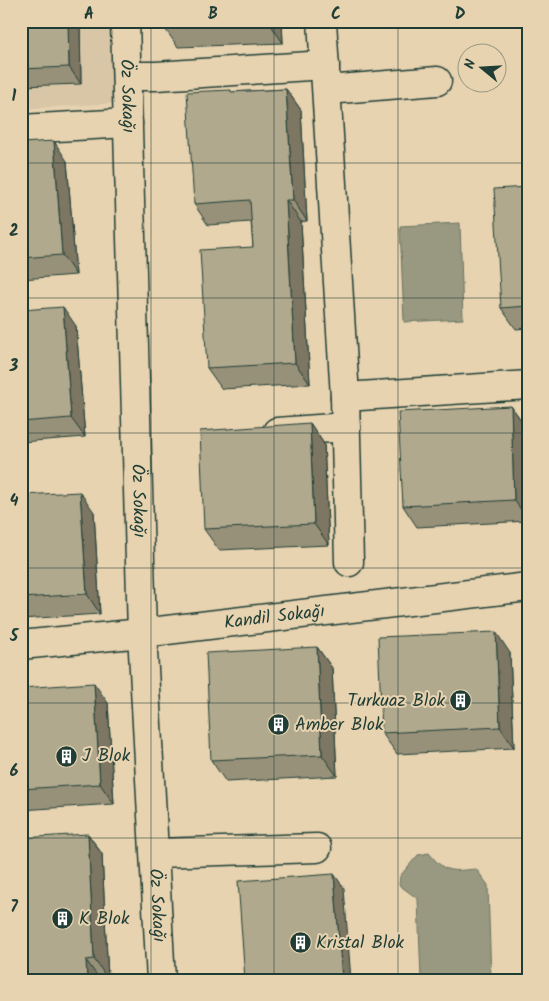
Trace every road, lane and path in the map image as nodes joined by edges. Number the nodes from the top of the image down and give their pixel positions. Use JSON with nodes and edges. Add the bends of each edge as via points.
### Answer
{"nodes":[{"id":1,"x":125,"y":21,"type":"edge"},
{"id":2,"x":322,"y":21,"type":"edge"},
{"id":3,"x":127,"y":76,"type":"junction"},
{"id":4,"x":326,"y":78,"type":"junction"},
{"id":5,"x":437,"y":80,"type":"dead end"},
{"id":6,"x":128,"y":123,"type":"junction"},
{"id":7,"x":21,"y":129,"type":"edge"},
{"id":8,"x":528,"y":385,"type":"edge"},
{"id":9,"x":345,"y":397,"type":"junction"},
{"id":10,"x":346,"y":427,"type":"junction"},
{"id":11,"x":252,"y":434,"type":"edge"},
{"id":12,"x":349,"y":562,"type":"dead end"},
{"id":13,"x":528,"y":587,"type":"edge"},
{"id":14,"x":142,"y":633,"type":"junction"},
{"id":15,"x":21,"y":645,"type":"edge"},
{"id":16,"x":317,"y":848,"type":"dead end"},
{"id":17,"x":155,"y":853,"type":"junction"},
{"id":18,"x":161,"y":980,"type":"edge"}],
"edges":[{"from":1,"to":3,"type":"street","name":"Öz Sokağı"},
{"from":2,"to":4,"type":"street"},
{"from":3,"to":4,"type":"street"},
{"from":3,"to":6,"type":"street","name":"Öz Sokağı"},
{"from":4,"to":5,"type":"street"},
{"from":4,"to":9,"type":"street"},
{"from":6,"to":7,"type":"street"},
{"from":6,"to":14,"type":"street","name":"Öz Sokağı"},
{"from":8,"to":9,"type":"street"},
{"from":9,"to":10,"type":"street"},
{"from":10,"to":11,"type":"street"},
{"from":10,"to":12,"type":"street"},
{"from":13,"to":14,"type":"street","name":"Kandil Sokağı"},
{"from":14,"to":15,"type":"street","name":"Kandil Sokağı"},
{"from":14,"to":17,"type":"street","name":"Öz Sokağı"},
{"from":16,"to":17,"type":"street"},
{"from":17,"to":18,"type":"street","name":"Öz Sokağı"}]}
